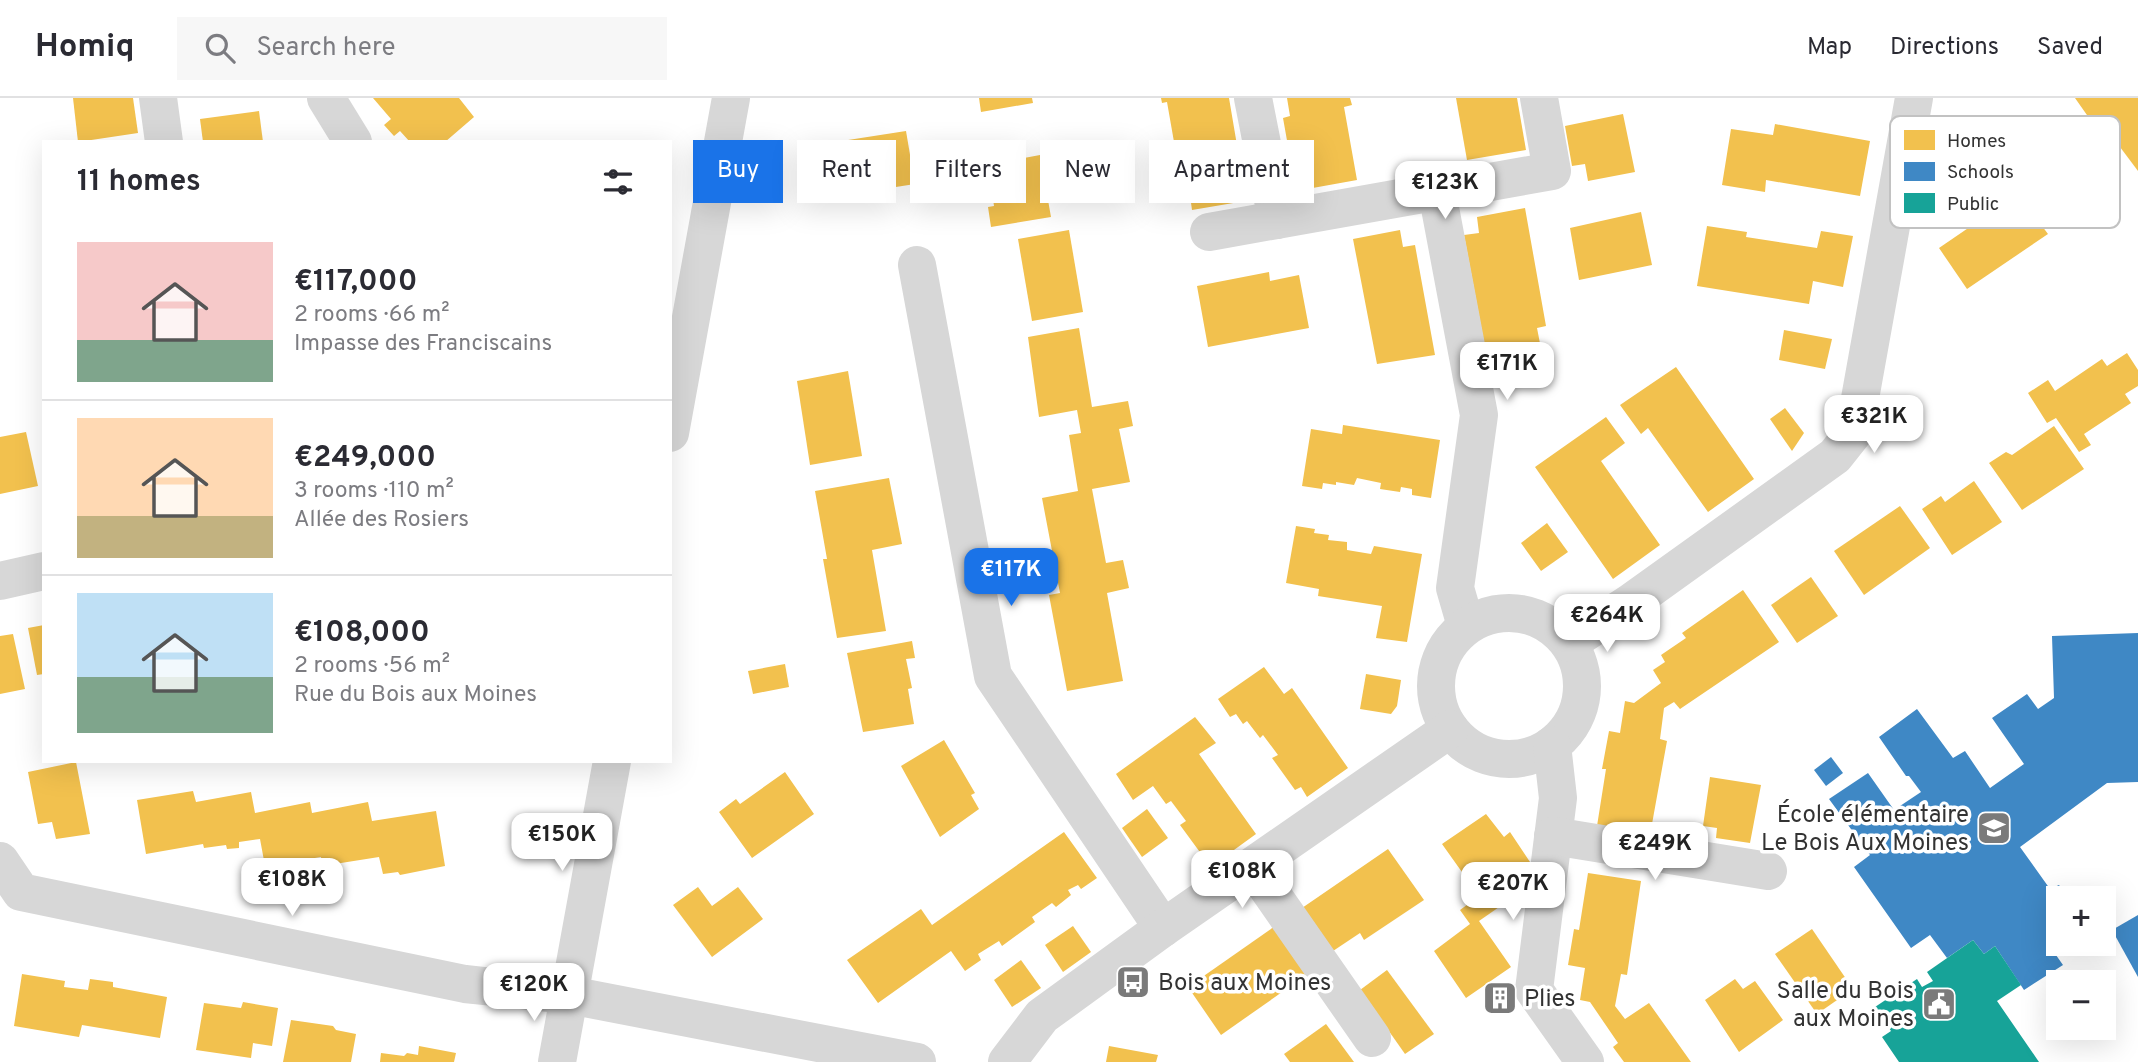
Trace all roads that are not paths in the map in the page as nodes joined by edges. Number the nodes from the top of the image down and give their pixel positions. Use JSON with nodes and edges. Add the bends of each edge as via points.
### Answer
{"nodes":[{"id":1,"x":158,"y":98,"type":"edge"},
{"id":2,"x":327,"y":98,"type":"edge"},
{"id":3,"x":731,"y":98,"type":"edge"},
{"id":4,"x":1253,"y":98,"type":"edge"},
{"id":5,"x":1539,"y":98,"type":"edge"},
{"id":6,"x":1914,"y":98,"type":"edge"},
{"id":7,"x":1911,"y":116,"type":"edge"},
{"id":8,"x":164,"y":140,"type":"edge"},
{"id":9,"x":352,"y":140,"type":"edge"},
{"id":10,"x":1437,"y":192,"type":"junction"},
{"id":11,"x":1277,"y":220,"type":"junction"},
{"id":12,"x":1891,"y":228,"type":"edge"},
{"id":13,"x":1209,"y":232,"type":"dead end"},
{"id":14,"x":917,"y":265,"type":"dead end"},
{"id":15,"x":672,"y":422,"type":"edge"},
{"id":16,"x":42,"y":571,"type":"edge"},
{"id":17,"x":0,"y":581,"type":"edge"},
{"id":18,"x":1466,"y":626,"type":"junction"},
{"id":19,"x":1569,"y":643,"type":"junction"},
{"id":20,"x":1450,"y":729,"type":"junction"},
{"id":21,"x":1552,"y":745,"type":"junction"},
{"id":22,"x":612,"y":763,"type":"edge"},
{"id":23,"x":1553,"y":836,"type":"junction"},
{"id":24,"x":0,"y":861,"type":"edge"},
{"id":25,"x":1253,"y":867,"type":"junction"},
{"id":26,"x":1768,"y":871,"type":"dead end"},
{"id":27,"x":1163,"y":928,"type":"junction"},
{"id":28,"x":569,"y":995,"type":"junction"},
{"id":29,"x":1372,"y":1038,"type":"dead end"},
{"id":30,"x":557,"y":1062,"type":"edge"},
{"id":31,"x":917,"y":1062,"type":"edge"},
{"id":32,"x":1007,"y":1062,"type":"edge"},
{"id":33,"x":1585,"y":1062,"type":"edge"}],
"edges":[{"from":1,"to":8,"type":"street"},
{"from":2,"to":9,"type":"street"},
{"from":3,"to":15,"type":"street"},
{"from":4,"to":11,"type":"street"},
{"from":5,"to":10,"type":"street","via":[[1552,171]]},
{"from":6,"to":7,"type":"street"},
{"from":10,"to":11,"type":"street"},
{"from":10,"to":18,"type":"street","via":[[1479,415],[1455,588]]},
{"from":11,"to":13,"type":"street"},
{"from":12,"to":19,"type":"street","via":[[1854,432],[1835,456]]},
{"from":14,"to":27,"type":"street","via":[[993,676]]},
{"from":16,"to":17,"type":"street"},
{"from":18,"to":19,"type":"street","via":[[1510,612],[1533,616]]},
{"from":18,"to":20,"type":"street","via":[[1450,643],[1436,686]]},
{"from":19,"to":21,"type":"street","via":[[1583,687],[1569,729]]},
{"from":20,"to":21,"type":"street","via":[[1466,745],[1509,759]]},
{"from":20,"to":25,"type":"street"},
{"from":21,"to":23,"type":"street","via":[[1558,798]]},
{"from":22,"to":28,"type":"street"},
{"from":23,"to":26,"type":"street"},
{"from":23,"to":33,"type":"street","via":[[1534,990]]},
{"from":24,"to":28,"type":"street","via":[[21,892],[465,984]]},
{"from":25,"to":27,"type":"street"},
{"from":25,"to":29,"type":"street"},
{"from":27,"to":32,"type":"street","via":[[1042,1016]]},
{"from":28,"to":30,"type":"street"},
{"from":28,"to":31,"type":"street"}]}
